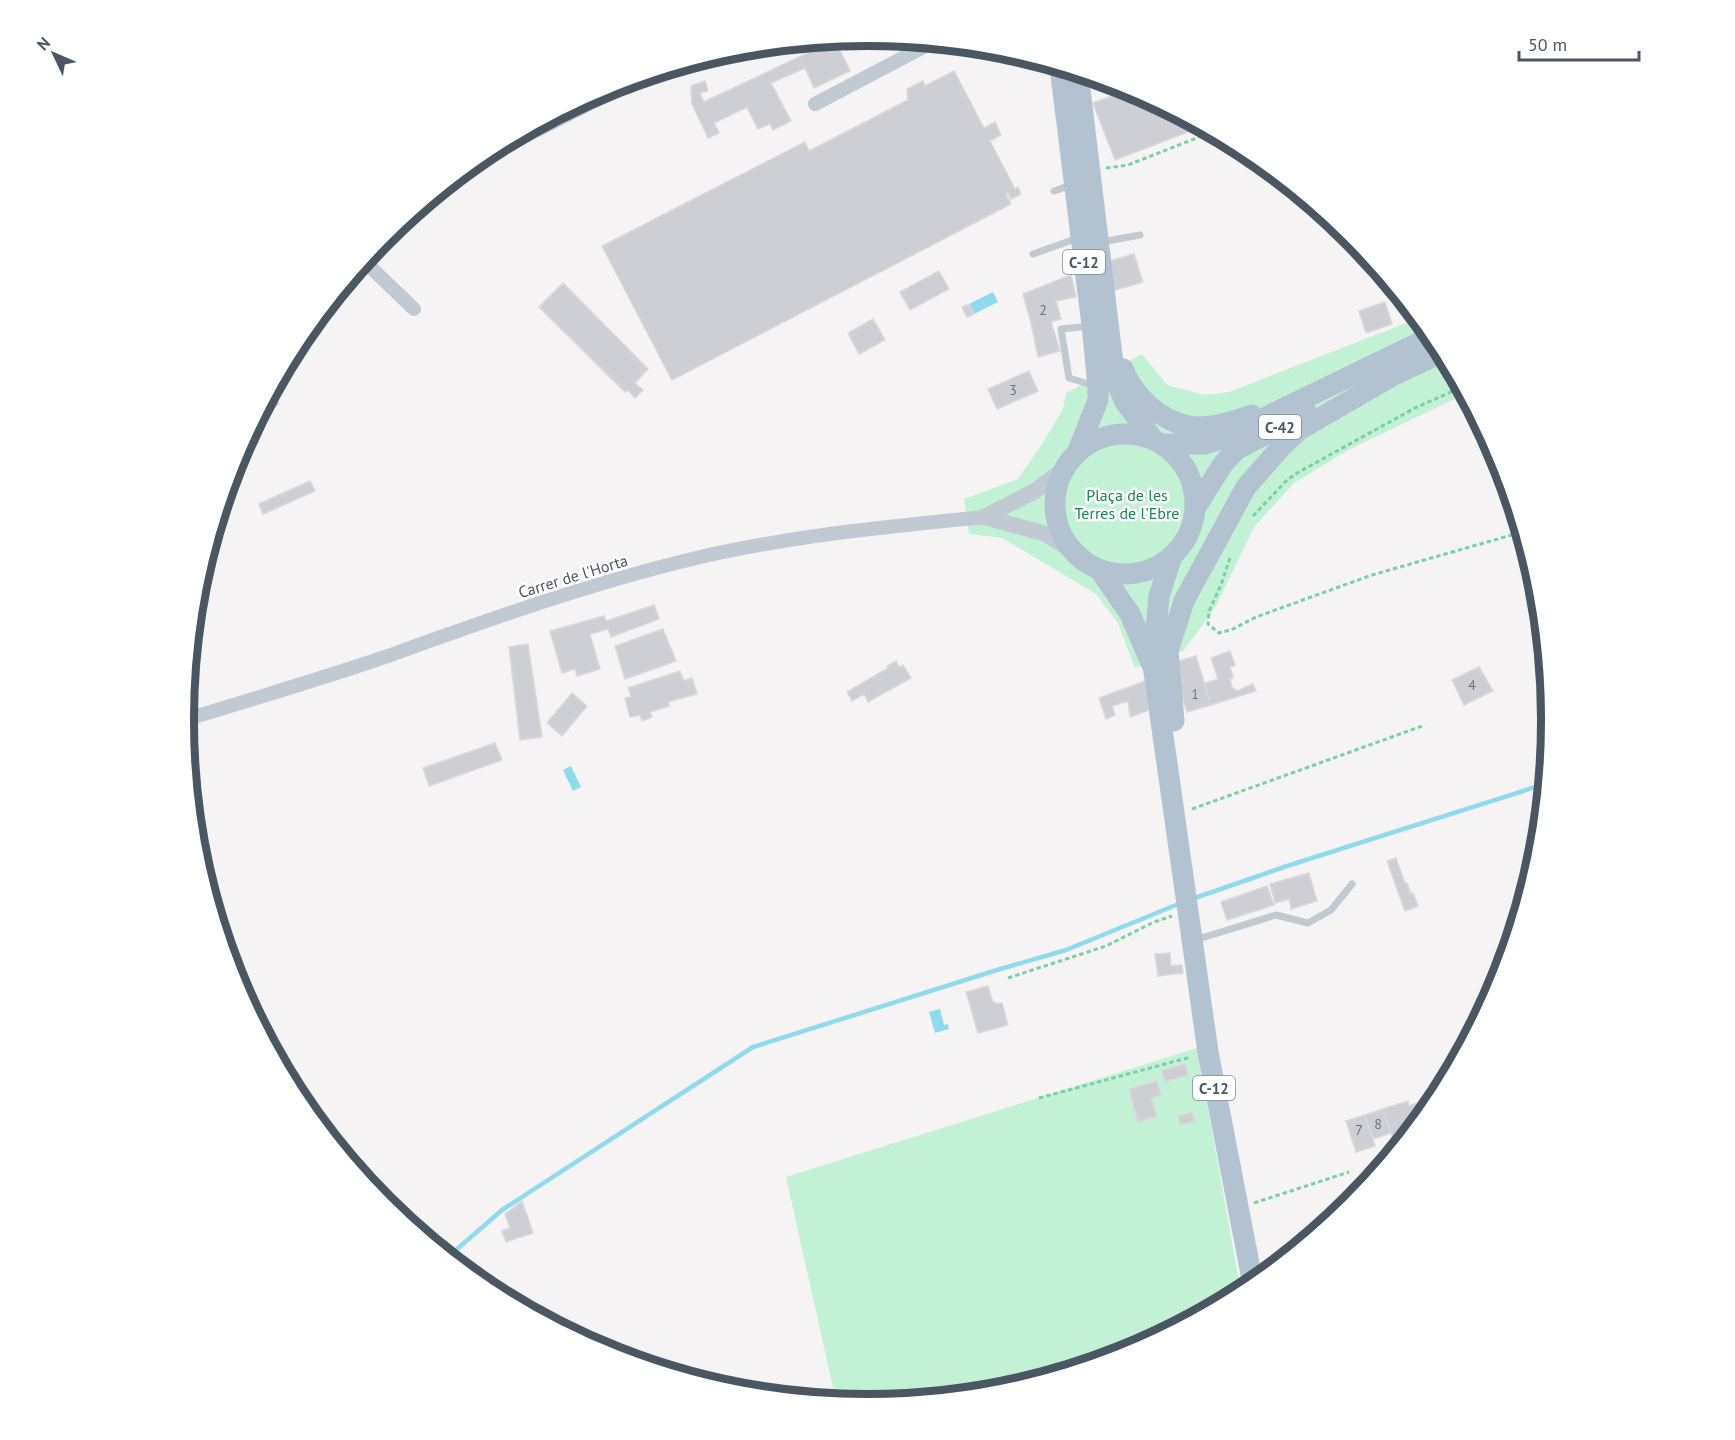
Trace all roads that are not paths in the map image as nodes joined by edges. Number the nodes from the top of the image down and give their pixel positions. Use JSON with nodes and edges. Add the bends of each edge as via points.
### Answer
{"nodes":[{"id":1,"x":920,"y":49,"type":"edge"},
{"id":2,"x":1062,"y":75,"type":"edge"},
{"id":3,"x":1078,"y":80,"type":"edge"},
{"id":4,"x":597,"y":104,"type":"edge"},
{"id":5,"x":815,"y":104,"type":"dead end"},
{"id":6,"x":529,"y":138,"type":"edge"},
{"id":7,"x":1083,"y":178,"type":"junction"},
{"id":8,"x":1054,"y":191,"type":"dead end"},
{"id":9,"x":1140,"y":235,"type":"dead end"},
{"id":10,"x":1090,"y":239,"type":"junction"},
{"id":11,"x":1032,"y":254,"type":"dead end"},
{"id":12,"x":370,"y":267,"type":"edge"},
{"id":13,"x":414,"y":309,"type":"dead end"},
{"id":14,"x":1100,"y":318,"type":"junction"},
{"id":15,"x":1423,"y":341,"type":"edge"},
{"id":16,"x":1434,"y":356,"type":"edge"},
{"id":17,"x":1389,"y":378,"type":"junction"},
{"id":18,"x":1098,"y":386,"type":"junction"},
{"id":19,"x":1274,"y":413,"type":"junction"},
{"id":20,"x":1158,"y":441,"type":"junction"},
{"id":21,"x":1070,"y":461,"type":"junction"},
{"id":22,"x":1196,"y":507,"type":"junction"},
{"id":23,"x":984,"y":517,"type":"junction"},
{"id":24,"x":1074,"y":552,"type":"junction"},
{"id":25,"x":1172,"y":556,"type":"junction"},
{"id":26,"x":1099,"y":569,"type":"junction"},
{"id":27,"x":1152,"y":665,"type":"junction"},
{"id":28,"x":194,"y":717,"type":"edge"},
{"id":29,"x":1173,"y":805,"type":"junction"},
{"id":30,"x":1352,"y":884,"type":"dead end"},
{"id":31,"x":1191,"y":952,"type":"junction"},
{"id":32,"x":1251,"y":1274,"type":"edge"}],
"edges":[{"from":1,"to":5,"type":"street"},
{"from":2,"to":7,"type":"main road","number":"C-12"},
{"from":3,"to":7,"type":"main road","number":"C-12"},
{"from":4,"to":6,"type":"lane"},
{"from":7,"to":8,"type":"lane"},
{"from":7,"to":10,"type":"main road","number":"C-12"},
{"from":9,"to":10,"type":"lane"},
{"from":10,"to":11,"type":"lane"},
{"from":10,"to":14,"type":"main road","number":"C-12"},
{"from":12,"to":13,"type":"street"},
{"from":14,"to":18,"type":"main road","number":"C-12"},
{"from":14,"to":18,"type":"lane","via":[[1061,329],[1070,378]]},
{"from":14,"to":19,"type":"main road","via":[[1140,397],[1175,421],[1195,426]]},
{"from":14,"to":20,"type":"main road","number":"C-12","via":[[1125,402]]},
{"from":15,"to":19,"type":"main road","number":"C-42"},
{"from":16,"to":17,"type":"main road","number":"C-42"},
{"from":17,"to":22,"type":"main road","number":"C-42","via":[[1309,412],[1236,450]]},
{"from":17,"to":29,"type":"main road","via":[[1299,430],[1281,446],[1246,487],[1188,591],[1168,651],[1179,753]]},
{"from":18,"to":21,"type":"main road","number":"C-12","via":[[1098,400]]},
{"from":19,"to":20,"type":"main road","number":"C-42","via":[[1223,440],[1205,444]]},
{"from":20,"to":21,"type":"main road","via":[[1132,434],[1112,435],[1093,441]]},
{"from":20,"to":22,"type":"main road","number":"C-12","via":[[1188,471]]},
{"from":21,"to":23,"type":"street","via":[[1035,491]]},
{"from":21,"to":24,"type":"main road","number":"C-12","via":[[1057,488],[1055,507],[1062,536]]},
{"from":22,"to":25,"type":"main road","number":"C-12","via":[[1189,534]]},
{"from":23,"to":24,"type":"street","via":[[1046,534]]},
{"from":23,"to":28,"type":"street","name":"Carrer de l'Horta","via":[[788,540],[680,562],[574,592],[317,680]]},
{"from":24,"to":26,"type":"main road","number":"C-12"},
{"from":25,"to":26,"type":"main road","number":"C-12","via":[[1137,573]]},
{"from":25,"to":27,"type":"main road","number":"C-12","via":[[1159,596]]},
{"from":26,"to":27,"type":"main road","number":"C-12","via":[[1130,615]]},
{"from":27,"to":29,"type":"main road","number":"C-12"},
{"from":29,"to":31,"type":"main road","number":"C-12"},
{"from":30,"to":31,"type":"lane","via":[[1331,910],[1308,923],[1276,915]]},
{"from":31,"to":32,"type":"main road","number":"C-12","via":[[1208,1052],[1207,1093]]}]}
